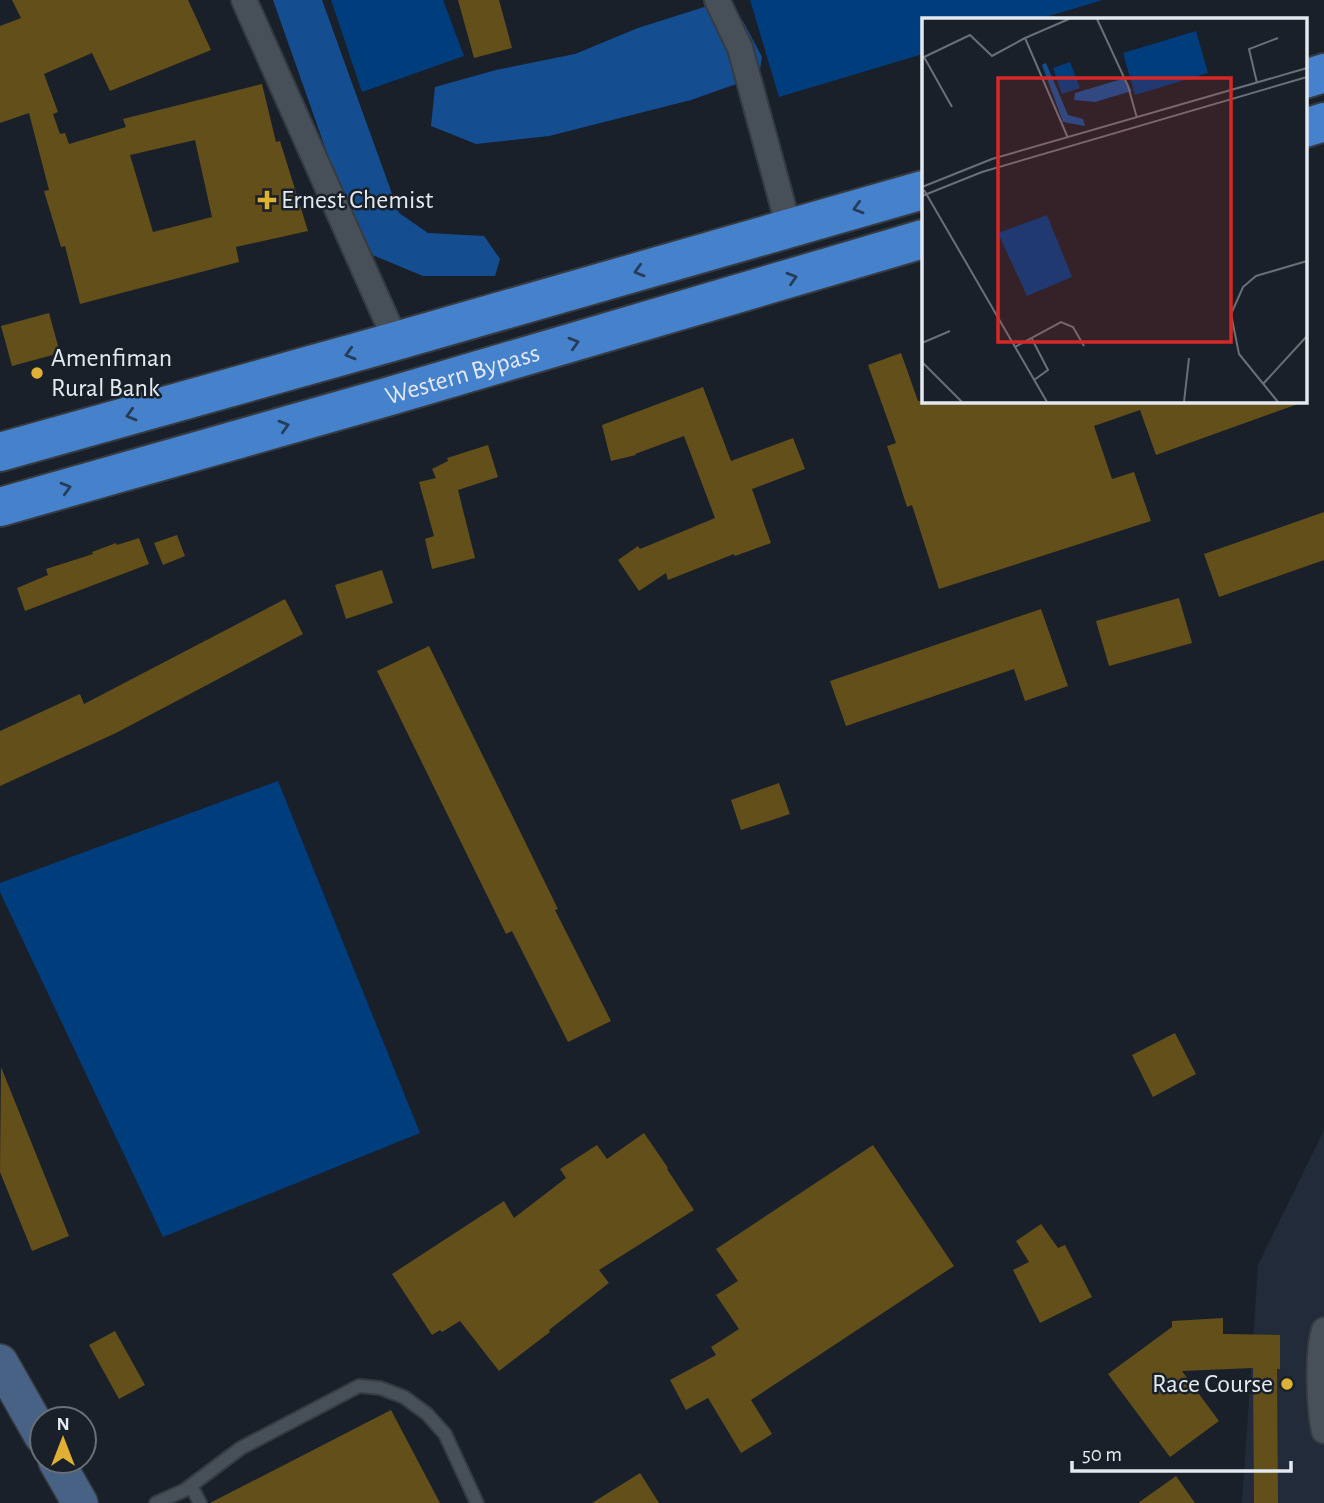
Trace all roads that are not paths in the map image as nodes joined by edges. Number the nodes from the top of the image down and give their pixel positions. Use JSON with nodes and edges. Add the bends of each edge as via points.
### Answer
{"nodes":[{"id":1,"x":244,"y":0,"type":"edge"},
{"id":2,"x":717,"y":0,"type":"edge"},
{"id":3,"x":1324,"y":74,"type":"edge"},
{"id":4,"x":1306,"y":79,"type":"edge"},
{"id":5,"x":1324,"y":122,"type":"edge"},
{"id":6,"x":1306,"y":128,"type":"edge"},
{"id":7,"x":922,"y":190,"type":"edge"},
{"id":8,"x":789,"y":228,"type":"junction"},
{"id":9,"x":922,"y":239,"type":"edge"},
{"id":10,"x":396,"y":341,"type":"junction"},
{"id":11,"x":0,"y":452,"type":"edge"},
{"id":12,"x":0,"y":507,"type":"edge"},
{"id":13,"x":1324,"y":1330,"type":"edge"},
{"id":14,"x":0,"y":1362,"type":"edge"},
{"id":15,"x":28,"y":1411,"type":"edge"},
{"id":16,"x":1324,"y":1431,"type":"edge"},
{"id":17,"x":64,"y":1475,"type":"edge"},
{"id":18,"x":191,"y":1486,"type":"junction"},
{"id":19,"x":80,"y":1503,"type":"edge"},
{"id":20,"x":156,"y":1503,"type":"edge"},
{"id":21,"x":200,"y":1503,"type":"edge"},
{"id":22,"x":477,"y":1503,"type":"edge"}],
"edges":[{"from":1,"to":10,"type":"street"},
{"from":2,"to":8,"type":"street","via":[[740,48]]},
{"from":3,"to":4,"type":"highway"},
{"from":5,"to":6,"type":"highway"},
{"from":7,"to":8,"type":"highway","name":"Western Bypass","one_way":true},
{"from":8,"to":10,"type":"highway","name":"Western Bypass","one_way":true},
{"from":12,"to":9,"type":"highway","name":"Western Bypass","one_way":true},
{"from":10,"to":11,"type":"highway","name":"Western Bypass","one_way":true},
{"from":13,"to":16,"type":"street","via":[[1320,1344]]},
{"from":14,"to":15,"type":"main road"},
{"from":17,"to":19,"type":"main road"},
{"from":18,"to":20,"type":"lane"},
{"from":18,"to":21,"type":"lane"},
{"from":18,"to":22,"type":"lane","via":[[241,1448],[359,1386],[404,1397],[427,1414],[444,1434]]}]}
